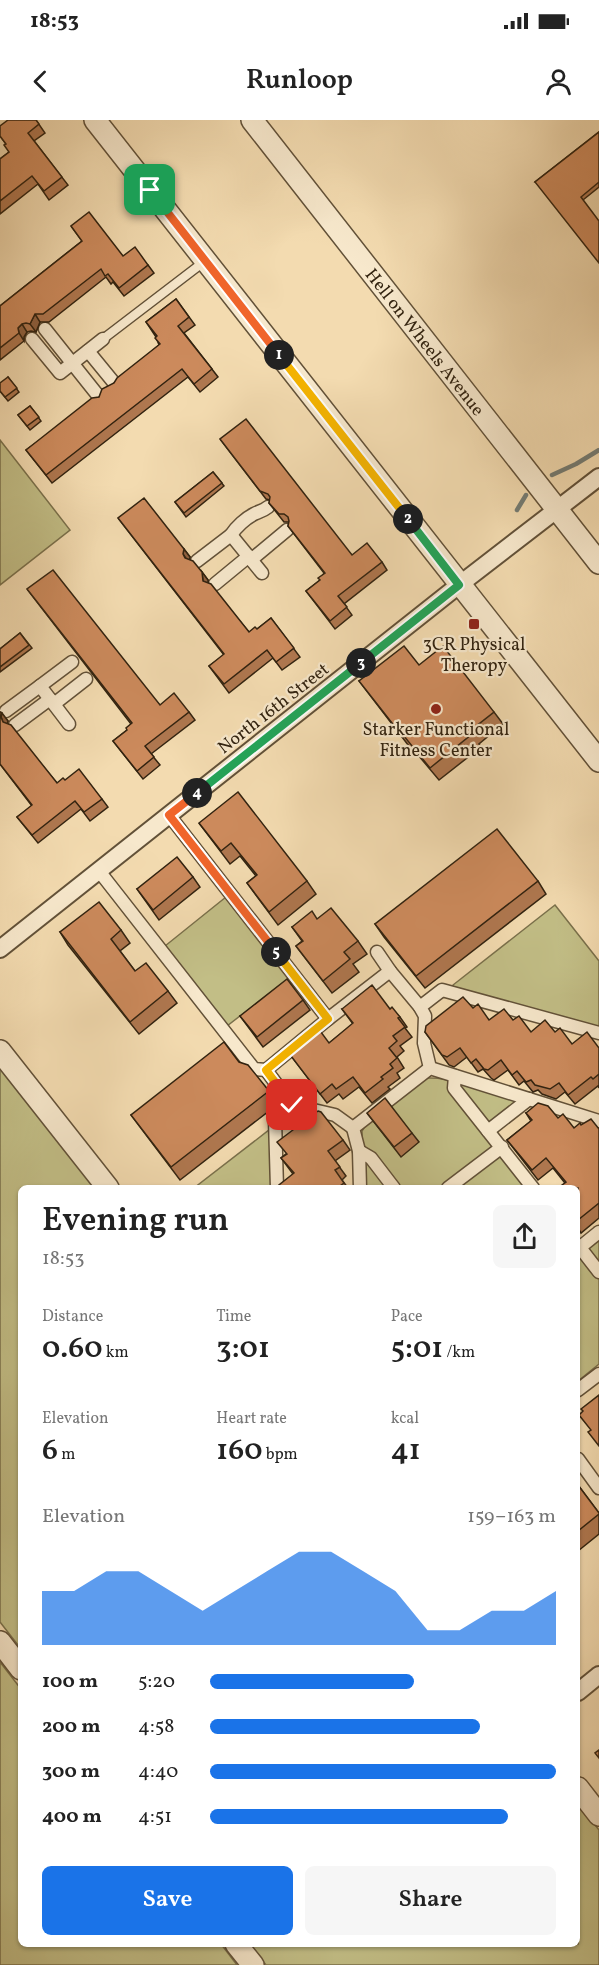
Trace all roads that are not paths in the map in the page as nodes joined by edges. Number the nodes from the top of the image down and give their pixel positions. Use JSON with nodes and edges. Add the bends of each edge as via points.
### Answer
{"nodes":[{"id":1,"x":95,"y":120,"type":"edge"},
{"id":2,"x":252,"y":120,"type":"edge"},
{"id":3,"x":205,"y":260,"type":"junction"},
{"id":4,"x":45,"y":329,"type":"dead end"},
{"id":5,"x":32,"y":339,"type":"dead end"},
{"id":6,"x":103,"y":339,"type":"joint"},
{"id":7,"x":88,"y":351,"type":"junction"},
{"id":8,"x":72,"y":363,"type":"junction"},
{"id":9,"x":115,"y":384,"type":"edge"},
{"id":10,"x":100,"y":398,"type":"edge"},
{"id":11,"x":599,"y":477,"type":"edge"},
{"id":12,"x":268,"y":507,"type":"edge"},
{"id":13,"x":557,"y":509,"type":"junction"},
{"id":14,"x":287,"y":530,"type":"edge"},
{"id":15,"x":231,"y":535,"type":"junction"},
{"id":16,"x":250,"y":558,"type":"junction"},
{"id":17,"x":197,"y":561,"type":"dead end"},
{"id":18,"x":599,"y":563,"type":"edge"},
{"id":19,"x":262,"y":573,"type":"dead end"},
{"id":20,"x":215,"y":584,"type":"dead end"},
{"id":21,"x":459,"y":585,"type":"junction"},
{"id":22,"x":72,"y":662,"type":"dead end"},
{"id":23,"x":86,"y":679,"type":"dead end"},
{"id":24,"x":40,"y":686,"type":"junction"},
{"id":25,"x":52,"y":701,"type":"junction"},
{"id":26,"x":6,"y":711,"type":"dead end"},
{"id":27,"x":69,"y":724,"type":"dead end"},
{"id":28,"x":15,"y":725,"type":"dead end"},
{"id":29,"x":599,"y":761,"type":"edge"},
{"id":30,"x":169,"y":815,"type":"junction"},
{"id":31,"x":99,"y":871,"type":"junction"},
{"id":32,"x":0,"y":949,"type":"edge"},
{"id":33,"x":377,"y":952,"type":"dead end"},
{"id":34,"x":390,"y":970,"type":"junction"},
{"id":35,"x":420,"y":1007,"type":"junction"},
{"id":36,"x":328,"y":1019,"type":"junction"},
{"id":37,"x":599,"y":1033,"type":"edge"},
{"id":38,"x":0,"y":1051,"type":"edge"},
{"id":39,"x":430,"y":1068,"type":"junction"},
{"id":40,"x":266,"y":1070,"type":"junction"},
{"id":41,"x":455,"y":1076,"type":"junction"},
{"id":42,"x":528,"y":1099,"type":"junction"},
{"id":43,"x":292,"y":1105,"type":"junction"},
{"id":44,"x":599,"y":1121,"type":"edge"},
{"id":45,"x":353,"y":1128,"type":"junction"},
{"id":46,"x":488,"y":1131,"type":"junction"},
{"id":47,"x":502,"y":1147,"type":"junction"},
{"id":48,"x":359,"y":1151,"type":"junction"},
{"id":49,"x":106,"y":1185,"type":"edge"},
{"id":50,"x":278,"y":1185,"type":"edge"},
{"id":51,"x":360,"y":1185,"type":"edge"},
{"id":52,"x":392,"y":1185,"type":"edge"},
{"id":53,"x":452,"y":1185,"type":"edge"},
{"id":54,"x":531,"y":1185,"type":"edge"},
{"id":55,"x":599,"y":1232,"type":"edge"},
{"id":56,"x":580,"y":1246,"type":"edge"},
{"id":57,"x":580,"y":1249,"type":"edge"},
{"id":58,"x":599,"y":1272,"type":"edge"},
{"id":59,"x":599,"y":1374,"type":"edge"},
{"id":60,"x":580,"y":1388,"type":"edge"},
{"id":61,"x":580,"y":1462,"type":"edge"},
{"id":62,"x":599,"y":1488,"type":"edge"},
{"id":63,"x":0,"y":1642,"type":"edge"},
{"id":64,"x":18,"y":1665,"type":"edge"},
{"id":65,"x":599,"y":1675,"type":"edge"},
{"id":66,"x":580,"y":1690,"type":"edge"},
{"id":67,"x":580,"y":1791,"type":"edge"},
{"id":68,"x":599,"y":1815,"type":"edge"},
{"id":69,"x":238,"y":1947,"type":"edge"},
{"id":70,"x":253,"y":1965,"type":"edge"}],
"edges":[{"from":1,"to":3,"type":"street"},
{"from":2,"to":13,"type":"street","name":"Hell on Wheels Avenue"},
{"from":3,"to":6,"type":"lane"},
{"from":3,"to":21,"type":"street"},
{"from":4,"to":8,"type":"street"},
{"from":5,"to":8,"type":"street","via":[[60,373]]},
{"from":6,"to":7,"type":"street"},
{"from":7,"to":8,"type":"street"},
{"from":7,"to":9,"type":"street"},
{"from":8,"to":10,"type":"street"},
{"from":11,"to":13,"type":"street","name":"North 16th Street"},
{"from":12,"to":15,"type":"street","via":[[253,514]]},
{"from":13,"to":18,"type":"street","name":"Hell on Wheels Avenue"},
{"from":13,"to":21,"type":"street","name":"North 16th Street"},
{"from":14,"to":16,"type":"street"},
{"from":15,"to":16,"type":"street"},
{"from":15,"to":17,"type":"street"},
{"from":16,"to":19,"type":"street"},
{"from":16,"to":20,"type":"street"},
{"from":21,"to":29,"type":"street"},
{"from":21,"to":30,"type":"street","name":"North 16th Street"},
{"from":22,"to":24,"type":"street"},
{"from":23,"to":25,"type":"street"},
{"from":24,"to":25,"type":"street"},
{"from":24,"to":26,"type":"street"},
{"from":25,"to":27,"type":"street"},
{"from":25,"to":28,"type":"street"},
{"from":30,"to":31,"type":"street","name":"North 16th Street"},
{"from":30,"to":36,"type":"street"},
{"from":31,"to":32,"type":"street","name":"North 16th Street"},
{"from":31,"to":40,"type":"street","via":[[223,1033],[254,1069]]},
{"from":33,"to":34,"type":"street"},
{"from":34,"to":35,"type":"street"},
{"from":34,"to":36,"type":"street"},
{"from":35,"to":37,"type":"street","via":[[442,990]]},
{"from":35,"to":39,"type":"street","via":[[425,1016],[424,1043]]},
{"from":36,"to":40,"type":"street"},
{"from":38,"to":49,"type":"street"},
{"from":39,"to":41,"type":"street"},
{"from":39,"to":45,"type":"street"},
{"from":40,"to":43,"type":"street"},
{"from":41,"to":42,"type":"street"},
{"from":41,"to":46,"type":"street","via":[[454,1088]]},
{"from":42,"to":44,"type":"street"},
{"from":42,"to":46,"type":"street"},
{"from":43,"to":45,"type":"street","via":[[335,1115]]},
{"from":43,"to":50,"type":"street","via":[[275,1120]]},
{"from":45,"to":48,"type":"street"},
{"from":46,"to":47,"type":"street"},
{"from":47,"to":53,"type":"street"},
{"from":47,"to":54,"type":"street"},
{"from":48,"to":51,"type":"street"},
{"from":48,"to":52,"type":"street","via":[[371,1158]]},
{"from":55,"to":56,"type":"street"},
{"from":57,"to":58,"type":"street"},
{"from":59,"to":60,"type":"street"},
{"from":61,"to":62,"type":"street"},
{"from":63,"to":64,"type":"street"},
{"from":65,"to":66,"type":"street"},
{"from":67,"to":68,"type":"street"},
{"from":69,"to":70,"type":"street"}]}
